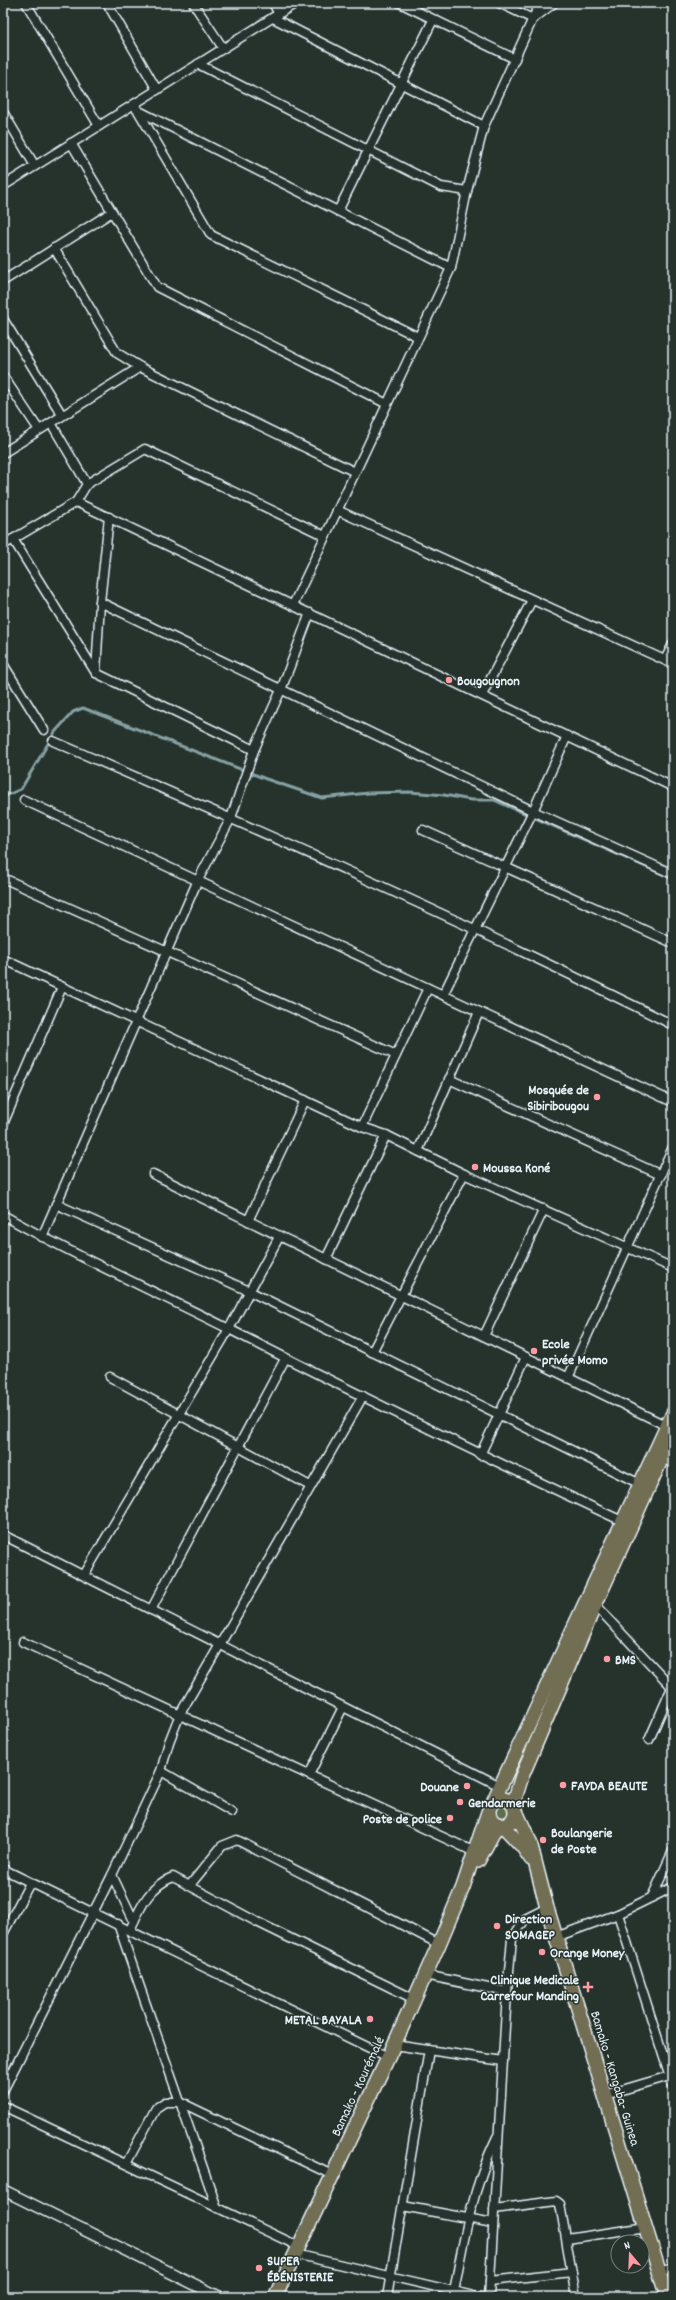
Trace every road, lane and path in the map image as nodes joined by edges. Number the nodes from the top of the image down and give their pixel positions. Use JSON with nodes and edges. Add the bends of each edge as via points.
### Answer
{"nodes":[{"id":1,"x":26,"y":3,"type":"edge"},
{"id":2,"x":107,"y":3,"type":"edge"},
{"id":3,"x":193,"y":3,"type":"edge"},
{"id":4,"x":273,"y":3,"type":"edge"},
{"id":5,"x":296,"y":3,"type":"edge"},
{"id":6,"x":400,"y":3,"type":"edge"},
{"id":7,"x":499,"y":3,"type":"edge"},
{"id":8,"x":540,"y":3,"type":"edge"},
{"id":9,"x":554,"y":3,"type":"edge"},
{"id":10,"x":276,"y":16,"type":"junction"},
{"id":11,"x":533,"y":19,"type":"junction"},
{"id":12,"x":434,"y":20,"type":"junction"},
{"id":13,"x":223,"y":48,"type":"junction"},
{"id":14,"x":515,"y":59,"type":"junction"},
{"id":15,"x":198,"y":64,"type":"junction"},
{"id":16,"x":401,"y":84,"type":"junction"},
{"id":17,"x":156,"y":90,"type":"junction"},
{"id":18,"x":136,"y":107,"type":"junction"},
{"id":19,"x":3,"y":112,"type":"edge"},
{"id":20,"x":99,"y":126,"type":"junction"},
{"id":21,"x":484,"y":126,"type":"junction"},
{"id":22,"x":71,"y":143,"type":"junction"},
{"id":23,"x":369,"y":150,"type":"junction"},
{"id":24,"x":35,"y":166,"type":"junction"},
{"id":25,"x":3,"y":186,"type":"edge"},
{"id":26,"x":467,"y":191,"type":"junction"},
{"id":27,"x":338,"y":211,"type":"junction"},
{"id":28,"x":112,"y":212,"type":"junction"},
{"id":29,"x":54,"y":248,"type":"junction"},
{"id":30,"x":451,"y":268,"type":"junction"},
{"id":31,"x":3,"y":281,"type":"edge"},
{"id":32,"x":3,"y":319,"type":"edge"},
{"id":33,"x":418,"y":337,"type":"junction"},
{"id":34,"x":140,"y":367,"type":"junction"},
{"id":35,"x":3,"y":376,"type":"edge"},
{"id":36,"x":387,"y":404,"type":"junction"},
{"id":37,"x":62,"y":415,"type":"junction"},
{"id":38,"x":51,"y":422,"type":"junction"},
{"id":39,"x":39,"y":430,"type":"junction"},
{"id":40,"x":3,"y":453,"type":"edge"},
{"id":41,"x":355,"y":472,"type":"junction"},
{"id":42,"x":87,"y":484,"type":"junction"},
{"id":43,"x":76,"y":502,"type":"junction"},
{"id":44,"x":337,"y":510,"type":"junction"},
{"id":45,"x":109,"y":517,"type":"junction"},
{"id":46,"x":325,"y":536,"type":"junction"},
{"id":47,"x":13,"y":539,"type":"junction"},
{"id":48,"x":3,"y":545,"type":"edge"},
{"id":49,"x":532,"y":600,"type":"junction"},
{"id":50,"x":100,"y":602,"type":"junction"},
{"id":51,"x":293,"y":605,"type":"junction"},
{"id":52,"x":310,"y":613,"type":"junction"},
{"id":53,"x":673,"y":644,"type":"edge"},
{"id":54,"x":665,"y":660,"type":"junction"},
{"id":55,"x":3,"y":664,"type":"edge"},
{"id":56,"x":673,"y":664,"type":"edge"},
{"id":57,"x":96,"y":673,"type":"junction"},
{"id":58,"x":281,"y":690,"type":"junction"},
{"id":59,"x":482,"y":695,"type":"junction"},
{"id":60,"x":44,"y":730,"type":"dead end"},
{"id":61,"x":567,"y":736,"type":"junction"},
{"id":62,"x":53,"y":741,"type":"dead end"},
{"id":63,"x":254,"y":750,"type":"junction"},
{"id":64,"x":673,"y":787,"type":"edge"},
{"id":65,"x":24,"y":800,"type":"dead end"},
{"id":66,"x":533,"y":811,"type":"junction"},
{"id":67,"x":230,"y":818,"type":"junction"},
{"id":68,"x":424,"y":830,"type":"dead end"},
{"id":69,"x":505,"y":869,"type":"junction"},
{"id":70,"x":673,"y":874,"type":"edge"},
{"id":71,"x":3,"y":878,"type":"edge"},
{"id":72,"x":197,"y":882,"type":"junction"},
{"id":73,"x":475,"y":929,"type":"junction"},
{"id":74,"x":673,"y":943,"type":"edge"},
{"id":75,"x":167,"y":951,"type":"junction"},
{"id":76,"x":3,"y":959,"type":"edge"},
{"id":77,"x":62,"y":987,"type":"junction"},
{"id":78,"x":428,"y":988,"type":"junction"},
{"id":79,"x":443,"y":995,"type":"junction"},
{"id":80,"x":479,"y":1012,"type":"junction"},
{"id":81,"x":136,"y":1021,"type":"junction"},
{"id":82,"x":673,"y":1025,"type":"edge"},
{"id":83,"x":396,"y":1055,"type":"junction"},
{"id":84,"x":449,"y":1079,"type":"junction"},
{"id":85,"x":305,"y":1100,"type":"junction"},
{"id":86,"x":673,"y":1102,"type":"edge"},
{"id":87,"x":3,"y":1124,"type":"edge"},
{"id":88,"x":362,"y":1127,"type":"junction"},
{"id":89,"x":386,"y":1135,"type":"junction"},
{"id":90,"x":673,"y":1147,"type":"edge"},
{"id":91,"x":418,"y":1151,"type":"junction"},
{"id":92,"x":153,"y":1174,"type":"dead end"},
{"id":93,"x":464,"y":1174,"type":"junction"},
{"id":94,"x":660,"y":1175,"type":"junction"},
{"id":95,"x":56,"y":1204,"type":"junction"},
{"id":96,"x":544,"y":1209,"type":"junction"},
{"id":97,"x":3,"y":1215,"type":"edge"},
{"id":98,"x":248,"y":1221,"type":"junction"},
{"id":99,"x":42,"y":1237,"type":"junction"},
{"id":100,"x":279,"y":1237,"type":"junction"},
{"id":101,"x":627,"y":1246,"type":"junction"},
{"id":102,"x":326,"y":1259,"type":"junction"},
{"id":103,"x":673,"y":1268,"type":"edge"},
{"id":104,"x":250,"y":1291,"type":"junction"},
{"id":105,"x":401,"y":1296,"type":"junction"},
{"id":106,"x":229,"y":1329,"type":"junction"},
{"id":107,"x":484,"y":1336,"type":"junction"},
{"id":108,"x":372,"y":1352,"type":"junction"},
{"id":109,"x":526,"y":1357,"type":"junction"},
{"id":110,"x":285,"y":1359,"type":"junction"},
{"id":111,"x":110,"y":1377,"type":"dead end"},
{"id":112,"x":568,"y":1378,"type":"junction"},
{"id":113,"x":363,"y":1396,"type":"junction"},
{"id":114,"x":673,"y":1413,"type":"edge"},
{"id":115,"x":499,"y":1414,"type":"junction"},
{"id":116,"x":180,"y":1415,"type":"junction"},
{"id":117,"x":671,"y":1430,"type":"edge"},
{"id":118,"x":237,"y":1446,"type":"junction"},
{"id":119,"x":660,"y":1452,"type":"junction"},
{"id":120,"x":480,"y":1454,"type":"junction"},
{"id":121,"x":673,"y":1465,"type":"edge"},
{"id":122,"x":640,"y":1484,"type":"junction"},
{"id":123,"x":310,"y":1486,"type":"junction"},
{"id":124,"x":622,"y":1521,"type":"junction"},
{"id":125,"x":3,"y":1535,"type":"edge"},
{"id":126,"x":84,"y":1575,"type":"junction"},
{"id":127,"x":595,"y":1605,"type":"junction"},
{"id":128,"x":151,"y":1610,"type":"junction"},
{"id":129,"x":23,"y":1642,"type":"dead end"},
{"id":130,"x":220,"y":1644,"type":"junction"},
{"id":131,"x":673,"y":1686,"type":"edge"},
{"id":132,"x":343,"y":1707,"type":"junction"},
{"id":133,"x":180,"y":1714,"type":"junction"},
{"id":134,"x":649,"y":1740,"type":"dead end"},
{"id":135,"x":161,"y":1771,"type":"junction"},
{"id":136,"x":309,"y":1775,"type":"junction"},
{"id":137,"x":500,"y":1786,"type":"junction"},
{"id":138,"x":494,"y":1800,"type":"junction"},
{"id":139,"x":514,"y":1807,"type":"junction"},
{"id":140,"x":232,"y":1812,"type":"dead end"},
{"id":141,"x":488,"y":1812,"type":"junction"},
{"id":142,"x":500,"y":1825,"type":"junction"},
{"id":143,"x":673,"y":1851,"type":"edge"},
{"id":144,"x":478,"y":1853,"type":"junction"},
{"id":145,"x":537,"y":1867,"type":"junction"},
{"id":146,"x":3,"y":1869,"type":"edge"},
{"id":147,"x":112,"y":1875,"type":"junction"},
{"id":148,"x":30,"y":1882,"type":"junction"},
{"id":149,"x":190,"y":1885,"type":"junction"},
{"id":150,"x":673,"y":1888,"type":"edge"},
{"id":151,"x":652,"y":1897,"type":"junction"},
{"id":152,"x":547,"y":1908,"type":"junction"},
{"id":153,"x":93,"y":1913,"type":"junction"},
{"id":154,"x":618,"y":1914,"type":"junction"},
{"id":155,"x":134,"y":1921,"type":"junction"},
{"id":156,"x":118,"y":1924,"type":"junction"},
{"id":157,"x":130,"y":1930,"type":"junction"},
{"id":158,"x":3,"y":1934,"type":"edge"},
{"id":159,"x":556,"y":1937,"type":"junction"},
{"id":160,"x":439,"y":1944,"type":"junction"},
{"id":161,"x":425,"y":1975,"type":"junction"},
{"id":162,"x":507,"y":1992,"type":"junction"},
{"id":163,"x":414,"y":1999,"type":"junction"},
{"id":164,"x":394,"y":2045,"type":"junction"},
{"id":165,"x":429,"y":2050,"type":"junction"},
{"id":166,"x":388,"y":2057,"type":"junction"},
{"id":167,"x":503,"y":2061,"type":"junction"},
{"id":168,"x":671,"y":2075,"type":"edge"},
{"id":169,"x":673,"y":2086,"type":"edge"},
{"id":170,"x":3,"y":2091,"type":"edge"},
{"id":171,"x":605,"y":2095,"type":"junction"},
{"id":172,"x":180,"y":2102,"type":"junction"},
{"id":173,"x":3,"y":2106,"type":"edge"},
{"id":174,"x":499,"y":2133,"type":"junction"},
{"id":175,"x":126,"y":2164,"type":"junction"},
{"id":176,"x":332,"y":2175,"type":"junction"},
{"id":177,"x":3,"y":2190,"type":"edge"},
{"id":178,"x":403,"y":2206,"type":"junction"},
{"id":179,"x":217,"y":2208,"type":"junction"},
{"id":180,"x":494,"y":2209,"type":"junction"},
{"id":181,"x":467,"y":2217,"type":"junction"},
{"id":182,"x":493,"y":2222,"type":"junction"},
{"id":183,"x":646,"y":2227,"type":"junction"},
{"id":184,"x":567,"y":2240,"type":"junction"},
{"id":185,"x":297,"y":2250,"type":"junction"},
{"id":186,"x":673,"y":2268,"type":"edge"},
{"id":187,"x":572,"y":2272,"type":"junction"},
{"id":188,"x":659,"y":2272,"type":"junction"},
{"id":189,"x":391,"y":2276,"type":"junction"},
{"id":190,"x":490,"y":2281,"type":"junction"},
{"id":191,"x":454,"y":2294,"type":"edge"},
{"id":192,"x":220,"y":2297,"type":"edge"},
{"id":193,"x":275,"y":2297,"type":"edge"},
{"id":194,"x":388,"y":2297,"type":"edge"},
{"id":195,"x":479,"y":2297,"type":"edge"},
{"id":196,"x":489,"y":2297,"type":"edge"},
{"id":197,"x":576,"y":2297,"type":"edge"},
{"id":198,"x":667,"y":2297,"type":"edge"}],
"edges":[{"from":1,"to":20,"type":"street"},
{"from":2,"to":17,"type":"street"},
{"from":3,"to":13,"type":"street"},
{"from":4,"to":10,"type":"street"},
{"from":5,"to":10,"type":"street"},
{"from":6,"to":12,"type":"street"},
{"from":7,"to":11,"type":"street"},
{"from":8,"to":11,"type":"street"},
{"from":9,"to":11,"type":"street"},
{"from":10,"to":13,"type":"street"},
{"from":10,"to":16,"type":"street"},
{"from":11,"to":14,"type":"street"},
{"from":12,"to":14,"type":"street"},
{"from":12,"to":16,"type":"street"},
{"from":13,"to":15,"type":"street"},
{"from":14,"to":21,"type":"street"},
{"from":15,"to":17,"type":"street"},
{"from":15,"to":23,"type":"street"},
{"from":16,"to":21,"type":"street"},
{"from":16,"to":23,"type":"street"},
{"from":17,"to":18,"type":"street"},
{"from":18,"to":20,"type":"street"},
{"from":18,"to":27,"type":"street"},
{"from":18,"to":33,"type":"street","via":[[211,235]]},
{"from":19,"to":24,"type":"street"},
{"from":20,"to":22,"type":"street"},
{"from":21,"to":26,"type":"street"},
{"from":22,"to":24,"type":"street"},
{"from":22,"to":28,"type":"street"},
{"from":23,"to":26,"type":"street","via":[[441,187]]},
{"from":23,"to":27,"type":"street"},
{"from":24,"to":25,"type":"street"},
{"from":26,"to":30,"type":"street"},
{"from":27,"to":30,"type":"street"},
{"from":28,"to":29,"type":"street"},
{"from":28,"to":36,"type":"street","via":[[157,287]]},
{"from":29,"to":31,"type":"street"},
{"from":29,"to":34,"type":"street","via":[[117,353]]},
{"from":30,"to":33,"type":"street"},
{"from":32,"to":37,"type":"street"},
{"from":33,"to":36,"type":"street"},
{"from":34,"to":37,"type":"street"},
{"from":34,"to":41,"type":"street"},
{"from":35,"to":39,"type":"street"},
{"from":36,"to":41,"type":"street"},
{"from":37,"to":38,"type":"street"},
{"from":38,"to":39,"type":"street"},
{"from":38,"to":42,"type":"street"},
{"from":39,"to":40,"type":"street"},
{"from":41,"to":44,"type":"street"},
{"from":42,"to":43,"type":"street"},
{"from":42,"to":46,"type":"street","via":[[145,449]]},
{"from":43,"to":45,"type":"street"},
{"from":43,"to":47,"type":"street"},
{"from":44,"to":46,"type":"street"},
{"from":44,"to":49,"type":"street"},
{"from":45,"to":50,"type":"street"},
{"from":45,"to":51,"type":"street"},
{"from":46,"to":51,"type":"street"},
{"from":47,"to":48,"type":"street"},
{"from":47,"to":57,"type":"street"},
{"from":49,"to":54,"type":"street"},
{"from":49,"to":59,"type":"street"},
{"from":50,"to":57,"type":"street"},
{"from":50,"to":58,"type":"street"},
{"from":51,"to":52,"type":"street"},
{"from":52,"to":58,"type":"street"},
{"from":52,"to":59,"type":"street"},
{"from":53,"to":54,"type":"street"},
{"from":54,"to":56,"type":"street"},
{"from":55,"to":60,"type":"street"},
{"from":57,"to":63,"type":"street"},
{"from":58,"to":63,"type":"street"},
{"from":58,"to":66,"type":"street"},
{"from":59,"to":61,"type":"street"},
{"from":61,"to":64,"type":"street"},
{"from":61,"to":66,"type":"street"},
{"from":62,"to":67,"type":"street"},
{"from":63,"to":67,"type":"street"},
{"from":65,"to":72,"type":"street"},
{"from":66,"to":69,"type":"street"},
{"from":66,"to":70,"type":"street"},
{"from":67,"to":72,"type":"street"},
{"from":67,"to":73,"type":"street"},
{"from":68,"to":69,"type":"street"},
{"from":69,"to":73,"type":"street"},
{"from":69,"to":74,"type":"street"},
{"from":71,"to":75,"type":"street"},
{"from":72,"to":75,"type":"street"},
{"from":72,"to":78,"type":"street"},
{"from":73,"to":79,"type":"street"},
{"from":73,"to":82,"type":"street"},
{"from":75,"to":81,"type":"street"},
{"from":75,"to":83,"type":"street"},
{"from":76,"to":77,"type":"street"},
{"from":77,"to":81,"type":"street"},
{"from":77,"to":87,"type":"street"},
{"from":78,"to":79,"type":"street"},
{"from":78,"to":83,"type":"street"},
{"from":79,"to":80,"type":"street"},
{"from":80,"to":84,"type":"street"},
{"from":80,"to":86,"type":"street"},
{"from":81,"to":85,"type":"street"},
{"from":81,"to":95,"type":"street"},
{"from":83,"to":88,"type":"street"},
{"from":84,"to":91,"type":"street"},
{"from":84,"to":94,"type":"street"},
{"from":85,"to":88,"type":"street"},
{"from":85,"to":98,"type":"street"},
{"from":88,"to":89,"type":"street"},
{"from":89,"to":91,"type":"street"},
{"from":89,"to":102,"type":"street"},
{"from":90,"to":94,"type":"street"},
{"from":91,"to":93,"type":"street"},
{"from":92,"to":98,"type":"street"},
{"from":93,"to":96,"type":"street"},
{"from":93,"to":105,"type":"street"},
{"from":94,"to":101,"type":"street"},
{"from":95,"to":99,"type":"street"},
{"from":95,"to":104,"type":"street"},
{"from":96,"to":101,"type":"street"},
{"from":96,"to":107,"type":"street"},
{"from":97,"to":99,"type":"street"},
{"from":98,"to":100,"type":"street"},
{"from":99,"to":106,"type":"street"},
{"from":100,"to":102,"type":"street"},
{"from":100,"to":104,"type":"street"},
{"from":101,"to":103,"type":"street"},
{"from":101,"to":112,"type":"street"},
{"from":102,"to":105,"type":"street"},
{"from":104,"to":106,"type":"street"},
{"from":104,"to":108,"type":"street"},
{"from":105,"to":107,"type":"street"},
{"from":105,"to":108,"type":"street"},
{"from":106,"to":110,"type":"street"},
{"from":106,"to":116,"type":"street"},
{"from":107,"to":109,"type":"street"},
{"from":108,"to":115,"type":"street"},
{"from":109,"to":112,"type":"street"},
{"from":109,"to":115,"type":"street"},
{"from":110,"to":113,"type":"street"},
{"from":110,"to":118,"type":"street"},
{"from":111,"to":116,"type":"street"},
{"from":112,"to":117,"type":"street"},
{"from":113,"to":120,"type":"street"},
{"from":113,"to":123,"type":"street"},
{"from":114,"to":117,"type":"main road"},
{"from":115,"to":120,"type":"street"},
{"from":115,"to":122,"type":"street"},
{"from":116,"to":118,"type":"street"},
{"from":116,"to":126,"type":"street"},
{"from":117,"to":119,"type":"main road"},
{"from":118,"to":123,"type":"street"},
{"from":118,"to":128,"type":"street"},
{"from":119,"to":121,"type":"street"},
{"from":119,"to":122,"type":"main road"},
{"from":119,"to":127,"type":"main road"},
{"from":120,"to":124,"type":"street"},
{"from":122,"to":124,"type":"main road"},
{"from":123,"to":130,"type":"street"},
{"from":124,"to":137,"type":"main road"},
{"from":125,"to":126,"type":"street"},
{"from":126,"to":128,"type":"street"},
{"from":127,"to":131,"type":"street"},
{"from":127,"to":139,"type":"main road","via":[[522,1776]]},
{"from":128,"to":130,"type":"street"},
{"from":129,"to":133,"type":"street"},
{"from":130,"to":132,"type":"street"},
{"from":130,"to":133,"type":"street"},
{"from":131,"to":134,"type":"street"},
{"from":132,"to":136,"type":"street"},
{"from":132,"to":137,"type":"street"},
{"from":133,"to":135,"type":"street","via":[[162,1761]]},
{"from":133,"to":136,"type":"street"},
{"from":135,"to":140,"type":"street"},
{"from":135,"to":147,"type":"street"},
{"from":136,"to":144,"type":"street"},
{"from":137,"to":138,"type":"main road"},
{"from":138,"to":139,"type":"main road","via":[[503,1798]]},
{"from":138,"to":141,"type":"main road"},
{"from":139,"to":142,"type":"main road","via":[[515,1814],[510,1822]]},
{"from":139,"to":145,"type":"main road","name":"Bamako - Kangaba- Guinea","via":[[530,1842]]},
{"from":141,"to":142,"type":"main road","via":[[490,1818]]},
{"from":141,"to":144,"type":"main road"},
{"from":142,"to":144,"type":"main road"},
{"from":142,"to":145,"type":"main road","via":[[522,1846]]},
{"from":143,"to":151,"type":"street"},
{"from":144,"to":160,"type":"main road","name":"Bamako - Kourémalé"},
{"from":145,"to":152,"type":"main road","name":"Bamako - Kangaba- Guinea"},
{"from":146,"to":148,"type":"street"},
{"from":147,"to":153,"type":"street"},
{"from":147,"to":155,"type":"street"},
{"from":148,"to":153,"type":"street"},
{"from":148,"to":158,"type":"street"},
{"from":149,"to":155,"type":"street","via":[[173,1877],[163,1881],[145,1899]]},
{"from":149,"to":160,"type":"street","via":[[222,1846],[237,1840]]},
{"from":149,"to":163,"type":"street","via":[[257,1922]]},
{"from":150,"to":151,"type":"street"},
{"from":151,"to":154,"type":"street"},
{"from":152,"to":159,"type":"main road","name":"Bamako - Kangaba- Guinea"},
{"from":152,"to":162,"type":"street","via":[[525,1919],[512,1939]]},
{"from":153,"to":156,"type":"street"},
{"from":153,"to":170,"type":"street"},
{"from":154,"to":159,"type":"street"},
{"from":154,"to":168,"type":"street"},
{"from":155,"to":157,"type":"street"},
{"from":156,"to":157,"type":"street"},
{"from":156,"to":172,"type":"street"},
{"from":157,"to":166,"type":"street"},
{"from":159,"to":171,"type":"main road","name":"Bamako - Kangaba- Guinea"},
{"from":160,"to":161,"type":"main road","name":"Bamako - Kourémalé"},
{"from":161,"to":162,"type":"street"},
{"from":161,"to":163,"type":"main road","name":"Bamako - Kourémalé"},
{"from":162,"to":167,"type":"street"},
{"from":163,"to":164,"type":"main road","name":"Bamako - Kourémalé"},
{"from":164,"to":165,"type":"street"},
{"from":164,"to":166,"type":"main road","name":"Bamako - Kourémalé"},
{"from":165,"to":167,"type":"street"},
{"from":165,"to":178,"type":"street"},
{"from":166,"to":176,"type":"main road","name":"Bamako - Kourémalé"},
{"from":167,"to":174,"type":"street"},
{"from":168,"to":169,"type":"street"},
{"from":168,"to":171,"type":"street"},
{"from":171,"to":183,"type":"main road","name":"Bamako - Kangaba- Guinea"},
{"from":172,"to":175,"type":"street","via":[[165,2102],[156,2108]]},
{"from":172,"to":176,"type":"street"},
{"from":172,"to":179,"type":"street"},
{"from":173,"to":175,"type":"street"},
{"from":174,"to":180,"type":"street"},
{"from":174,"to":181,"type":"street","via":[[488,2156]]},
{"from":175,"to":179,"type":"street"},
{"from":176,"to":185,"type":"main road","name":"Bamako - Kourémalé"},
{"from":177,"to":192,"type":"street"},
{"from":178,"to":181,"type":"street"},
{"from":178,"to":189,"type":"street"},
{"from":179,"to":185,"type":"street"},
{"from":180,"to":182,"type":"street"},
{"from":180,"to":184,"type":"street","via":[[556,2201],[563,2209]]},
{"from":181,"to":182,"type":"street"},
{"from":181,"to":191,"type":"street"},
{"from":182,"to":190,"type":"street"},
{"from":183,"to":184,"type":"street"},
{"from":183,"to":188,"type":"main road","name":"Bamako - Kangaba- Guinea"},
{"from":184,"to":187,"type":"street"},
{"from":185,"to":189,"type":"street"},
{"from":185,"to":193,"type":"main road","name":"Bamako - Kourémalé"},
{"from":186,"to":188,"type":"street"},
{"from":187,"to":190,"type":"street"},
{"from":187,"to":197,"type":"street"},
{"from":188,"to":198,"type":"main road","name":"Bamako - Kangaba- Guinea"},
{"from":189,"to":191,"type":"street"},
{"from":189,"to":194,"type":"street"},
{"from":190,"to":196,"type":"street"},
{"from":191,"to":195,"type":"street"}]}
